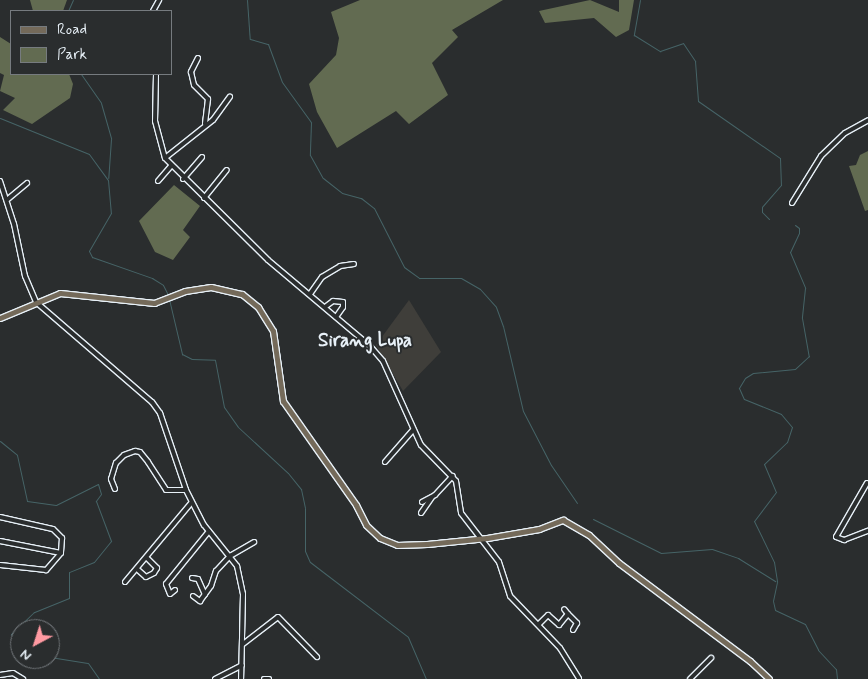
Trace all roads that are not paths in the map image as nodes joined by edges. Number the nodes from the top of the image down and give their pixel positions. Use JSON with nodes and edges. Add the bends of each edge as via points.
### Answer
{"nodes":[{"id":1,"x":198,"y":58,"type":"dead end"},
{"id":2,"x":156,"y":75,"type":"edge"},
{"id":3,"x":230,"y":97,"type":"dead end"},
{"id":4,"x":868,"y":120,"type":"edge"},
{"id":5,"x":205,"y":124,"type":"junction"},
{"id":6,"x":202,"y":157,"type":"dead end"},
{"id":7,"x":165,"y":158,"type":"junction"},
{"id":8,"x":171,"y":166,"type":"junction"},
{"id":9,"x":227,"y":170,"type":"dead end"},
{"id":10,"x":183,"y":179,"type":"junction"},
{"id":11,"x":0,"y":180,"type":"edge"},
{"id":12,"x":158,"y":181,"type":"dead end"},
{"id":13,"x":27,"y":183,"type":"dead end"},
{"id":14,"x":204,"y":198,"type":"junction"},
{"id":15,"x":8,"y":199,"type":"junction"},
{"id":16,"x":792,"y":203,"type":"dead end"},
{"id":17,"x":354,"y":264,"type":"dead end"},
{"id":18,"x":310,"y":294,"type":"junction"},
{"id":19,"x":36,"y":302,"type":"junction"},
{"id":20,"x":325,"y":307,"type":"junction"},
{"id":21,"x":336,"y":317,"type":"junction"},
{"id":22,"x":0,"y":318,"type":"edge"},
{"id":23,"x":413,"y":430,"type":"junction"},
{"id":24,"x":385,"y":462,"type":"dead end"},
{"id":25,"x":453,"y":476,"type":"junction"},
{"id":26,"x":867,"y":483,"type":"edge"},
{"id":27,"x":115,"y":489,"type":"dead end"},
{"id":28,"x":186,"y":490,"type":"junction"},
{"id":29,"x":432,"y":497,"type":"junction"},
{"id":30,"x":192,"y":502,"type":"junction"},
{"id":31,"x":422,"y":502,"type":"dead end"},
{"id":32,"x":421,"y":513,"type":"dead end"},
{"id":33,"x":0,"y":517,"type":"edge"},
{"id":34,"x":209,"y":531,"type":"junction"},
{"id":35,"x":868,"y":531,"type":"edge"},
{"id":36,"x":481,"y":538,"type":"junction"},
{"id":37,"x":0,"y":541,"type":"edge"},
{"id":38,"x":254,"y":542,"type":"dead end"},
{"id":39,"x":61,"y":553,"type":"junction"},
{"id":40,"x":230,"y":556,"type":"junction"},
{"id":41,"x":147,"y":558,"type":"junction"},
{"id":42,"x":0,"y":565,"type":"edge"},
{"id":43,"x":137,"y":569,"type":"junction"},
{"id":44,"x":192,"y":578,"type":"dead end"},
{"id":45,"x":125,"y":582,"type":"dead end"},
{"id":46,"x":175,"y":590,"type":"dead end"},
{"id":47,"x":204,"y":595,"type":"junction"},
{"id":48,"x":193,"y":596,"type":"dead end"},
{"id":49,"x":564,"y":609,"type":"dead end"},
{"id":50,"x":568,"y":614,"type":"junction"},
{"id":51,"x":539,"y":624,"type":"junction"},
{"id":52,"x":572,"y":630,"type":"dead end"},
{"id":53,"x":242,"y":644,"type":"junction"},
{"id":54,"x":317,"y":657,"type":"dead end"},
{"id":55,"x":711,"y":658,"type":"dead end"},
{"id":56,"x":242,"y":665,"type":"junction"},
{"id":57,"x":0,"y":675,"type":"edge"},
{"id":58,"x":23,"y":679,"type":"edge"},
{"id":59,"x":215,"y":679,"type":"edge"},
{"id":60,"x":241,"y":679,"type":"edge"},
{"id":61,"x":264,"y":679,"type":"edge"},
{"id":62,"x":269,"y":679,"type":"edge"},
{"id":63,"x":579,"y":679,"type":"edge"},
{"id":64,"x":690,"y":679,"type":"edge"},
{"id":65,"x":769,"y":679,"type":"edge"}],
"edges":[{"from":1,"to":5,"type":"street","via":[[191,72],[194,85],[208,99]]},
{"from":2,"to":7,"type":"street","via":[[155,121]]},
{"from":3,"to":5,"type":"street","via":[[217,116]]},
{"from":4,"to":16,"type":"street","via":[[845,133],[821,156]]},
{"from":5,"to":7,"type":"street"},
{"from":6,"to":10,"type":"street"},
{"from":7,"to":8,"type":"street"},
{"from":8,"to":10,"type":"street"},
{"from":8,"to":12,"type":"street"},
{"from":9,"to":14,"type":"street"},
{"from":10,"to":14,"type":"street"},
{"from":11,"to":15,"type":"street"},
{"from":13,"to":15,"type":"street"},
{"from":14,"to":18,"type":"street"},
{"from":15,"to":19,"type":"street","via":[[25,276]]},
{"from":17,"to":18,"type":"street","via":[[340,266],[322,277]]},
{"from":18,"to":20,"type":"street"},
{"from":19,"to":22,"type":"main road"},
{"from":19,"to":28,"type":"street","via":[[152,402],[160,414]]},
{"from":19,"to":36,"type":"main road","via":[[69,293],[154,303],[185,291],[211,287],[242,294],[258,307],[273,331],[283,401],[372,532],[397,545]]},
{"from":20,"to":21,"type":"street"},
{"from":20,"to":21,"type":"street","via":[[333,301],[343,302],[344,307]]},
{"from":21,"to":23,"type":"street","via":[[383,361]]},
{"from":23,"to":24,"type":"street"},
{"from":23,"to":25,"type":"street","via":[[426,451]]},
{"from":25,"to":29,"type":"street"},
{"from":25,"to":36,"type":"street","via":[[458,486],[461,513]]},
{"from":26,"to":35,"type":"street","via":[[836,537],[844,540]]},
{"from":27,"to":28,"type":"street","via":[[111,479],[116,463],[135,451],[148,462],[166,490]]},
{"from":28,"to":30,"type":"street"},
{"from":29,"to":31,"type":"street"},
{"from":29,"to":32,"type":"street"},
{"from":30,"to":34,"type":"street"},
{"from":30,"to":41,"type":"street","via":[[149,551]]},
{"from":33,"to":39,"type":"street","via":[[53,529],[62,538]]},
{"from":34,"to":40,"type":"street"},
{"from":34,"to":46,"type":"street","via":[[166,584],[170,594]]},
{"from":36,"to":51,"type":"street","via":[[503,569],[510,596]]},
{"from":36,"to":65,"type":"main road","via":[[539,529],[563,520],[589,535],[619,563],[750,661]]},
{"from":37,"to":39,"type":"street"},
{"from":38,"to":40,"type":"street"},
{"from":39,"to":42,"type":"street","via":[[46,570]]},
{"from":40,"to":47,"type":"street","via":[[214,573]]},
{"from":40,"to":53,"type":"street","via":[[239,573],[243,594]]},
{"from":41,"to":43,"type":"street"},
{"from":41,"to":43,"type":"street","via":[[157,568],[154,573],[146,577]]},
{"from":43,"to":45,"type":"street"},
{"from":44,"to":47,"type":"street","via":[[198,579]]},
{"from":47,"to":48,"type":"street","via":[[199,602]]},
{"from":49,"to":50,"type":"street"},
{"from":50,"to":51,"type":"street","via":[[558,625],[548,616]]},
{"from":50,"to":52,"type":"street","via":[[576,623]]},
{"from":51,"to":63,"type":"street"},
{"from":53,"to":54,"type":"street","via":[[278,617]]},
{"from":53,"to":56,"type":"street"},
{"from":55,"to":64,"type":"street"},
{"from":56,"to":59,"type":"street"},
{"from":56,"to":60,"type":"street"},
{"from":57,"to":58,"type":"street","via":[[13,673]]},
{"from":61,"to":62,"type":"street"}]}
